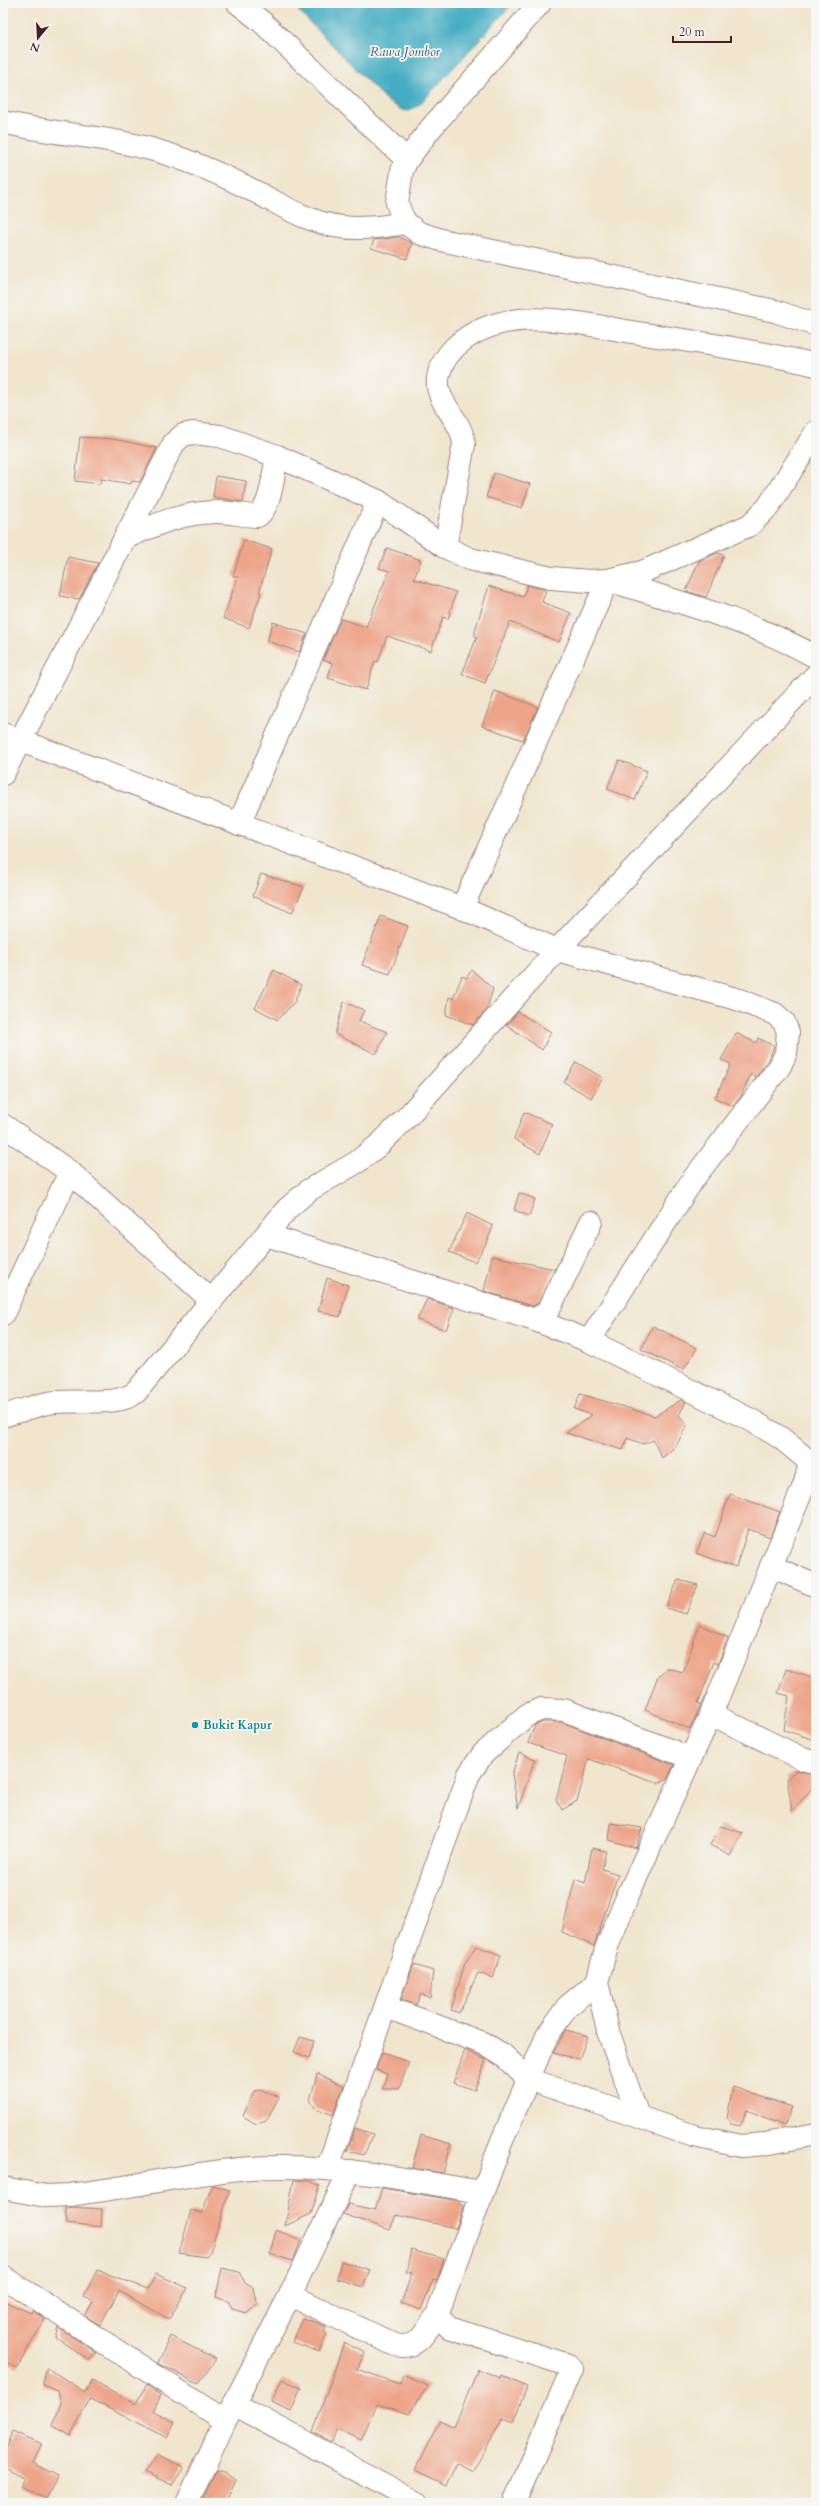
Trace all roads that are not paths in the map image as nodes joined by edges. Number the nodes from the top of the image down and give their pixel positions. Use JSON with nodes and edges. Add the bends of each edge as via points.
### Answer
{"nodes":[{"id":1,"x":238,"y":3,"type":"edge"},
{"id":2,"x":540,"y":3,"type":"edge"},
{"id":3,"x":3,"y":122,"type":"edge"},
{"id":4,"x":407,"y":160,"type":"junction"},
{"id":5,"x":406,"y":223,"type":"junction"},
{"id":6,"x":816,"y":325,"type":"edge"},
{"id":7,"x":816,"y":365,"type":"edge"},
{"id":8,"x":816,"y":432,"type":"edge"},
{"id":9,"x":277,"y":456,"type":"junction"},
{"id":10,"x":378,"y":501,"type":"junction"},
{"id":11,"x":125,"y":538,"type":"junction"},
{"id":12,"x":445,"y":547,"type":"junction"},
{"id":13,"x":608,"y":580,"type":"junction"},
{"id":14,"x":816,"y":656,"type":"edge"},
{"id":15,"x":816,"y":675,"type":"edge"},
{"id":16,"x":12,"y":738,"type":"edge"},
{"id":17,"x":3,"y":774,"type":"edge"},
{"id":18,"x":239,"y":824,"type":"junction"},
{"id":19,"x":462,"y":908,"type":"junction"},
{"id":20,"x":556,"y":950,"type":"junction"},
{"id":21,"x":3,"y":1126,"type":"edge"},
{"id":22,"x":70,"y":1172,"type":"junction"},
{"id":23,"x":591,"y":1222,"type":"dead end"},
{"id":24,"x":266,"y":1235,"type":"junction"},
{"id":25,"x":212,"y":1301,"type":"junction"},
{"id":26,"x":3,"y":1314,"type":"edge"},
{"id":27,"x":535,"y":1320,"type":"junction"},
{"id":28,"x":589,"y":1341,"type":"junction"},
{"id":29,"x":3,"y":1416,"type":"edge"},
{"id":30,"x":813,"y":1459,"type":"edge"},
{"id":31,"x":771,"y":1566,"type":"junction"},
{"id":32,"x":816,"y":1586,"type":"edge"},
{"id":33,"x":711,"y":1714,"type":"junction"},
{"id":34,"x":691,"y":1758,"type":"junction"},
{"id":35,"x":816,"y":1763,"type":"edge"},
{"id":36,"x":597,"y":1982,"type":"junction"},
{"id":37,"x":386,"y":2007,"type":"junction"},
{"id":38,"x":528,"y":2079,"type":"junction"},
{"id":39,"x":638,"y":2116,"type":"junction"},
{"id":40,"x":816,"y":2134,"type":"edge"},
{"id":41,"x":327,"y":2169,"type":"junction"},
{"id":42,"x":350,"y":2171,"type":"junction"},
{"id":43,"x":3,"y":2188,"type":"edge"},
{"id":44,"x":482,"y":2192,"type":"junction"},
{"id":45,"x":3,"y":2277,"type":"edge"},
{"id":46,"x":290,"y":2295,"type":"junction"},
{"id":47,"x":437,"y":2315,"type":"junction"},
{"id":48,"x":229,"y":2413,"type":"junction"},
{"id":49,"x":187,"y":2503,"type":"edge"},
{"id":50,"x":418,"y":2503,"type":"edge"},
{"id":51,"x":514,"y":2503,"type":"edge"}],
"edges":[{"from":1,"to":4,"type":"street","via":[[262,22]]},
{"from":2,"to":4,"type":"street","via":[[436,122]]},
{"from":3,"to":5,"type":"street","via":[[117,141],[160,152],[213,170],[294,212],[329,224],[367,228]]},
{"from":4,"to":5,"type":"street","via":[[399,180],[397,203]]},
{"from":5,"to":6,"type":"street","via":[[419,233],[442,240],[775,311]]},
{"from":7,"to":12,"type":"street","via":[[717,345],[580,324],[530,320],[498,324],[476,331],[451,352],[441,367],[438,380],[440,395],[460,429],[464,444]]},
{"from":8,"to":13,"type":"street","via":[[768,507],[750,525],[642,572]]},
{"from":9,"to":10,"type":"street"},
{"from":9,"to":11,"type":"street","via":[[263,512],[258,516],[218,512],[184,515]]},
{"from":9,"to":11,"type":"street","via":[[220,436],[197,432],[183,435],[174,443]]},
{"from":10,"to":12,"type":"street"},
{"from":10,"to":18,"type":"street"},
{"from":11,"to":16,"type":"street"},
{"from":12,"to":13,"type":"street","via":[[470,559],[537,575],[589,581]]},
{"from":13,"to":14,"type":"street","via":[[718,614],[796,645]]},
{"from":13,"to":19,"type":"street"},
{"from":15,"to":20,"type":"street"},
{"from":16,"to":17,"type":"street"},
{"from":16,"to":18,"type":"street"},
{"from":18,"to":19,"type":"street"},
{"from":19,"to":20,"type":"street"},
{"from":20,"to":24,"type":"street","via":[[380,1144],[357,1162],[296,1200]]},
{"from":20,"to":28,"type":"street","via":[[740,1000],[776,1014],[784,1022],[788,1032],[786,1052],[780,1066],[694,1178]]},
{"from":21,"to":22,"type":"street"},
{"from":22,"to":25,"type":"street"},
{"from":22,"to":26,"type":"street"},
{"from":23,"to":27,"type":"street","via":[[547,1312]]},
{"from":24,"to":25,"type":"street"},
{"from":24,"to":27,"type":"street"},
{"from":25,"to":29,"type":"street","via":[[130,1397],[47,1403]]},
{"from":27,"to":28,"type":"street"},
{"from":28,"to":30,"type":"street","via":[[751,1420]]},
{"from":30,"to":31,"type":"street"},
{"from":31,"to":32,"type":"street"},
{"from":31,"to":33,"type":"street"},
{"from":33,"to":34,"type":"street"},
{"from":33,"to":35,"type":"street"},
{"from":34,"to":36,"type":"street","via":[[628,1895],[606,1949]]},
{"from":34,"to":37,"type":"street","via":[[564,1710],[535,1710],[520,1720],[483,1754],[469,1774]]},
{"from":36,"to":38,"type":"street","via":[[579,1995],[557,2020]]},
{"from":36,"to":39,"type":"street","via":[[608,2031]]},
{"from":37,"to":38,"type":"street","via":[[485,2044],[504,2056]]},
{"from":37,"to":41,"type":"street"},
{"from":38,"to":39,"type":"street"},
{"from":38,"to":44,"type":"street"},
{"from":39,"to":40,"type":"street","via":[[694,2136],[741,2146]]},
{"from":41,"to":42,"type":"street"},
{"from":41,"to":43,"type":"street","via":[[240,2169],[69,2195],[46,2196]]},
{"from":42,"to":44,"type":"street"},
{"from":42,"to":46,"type":"street"},
{"from":44,"to":47,"type":"street"},
{"from":45,"to":48,"type":"street"},
{"from":46,"to":47,"type":"street","via":[[401,2347],[410,2346],[419,2340]]},
{"from":46,"to":48,"type":"street"},
{"from":47,"to":51,"type":"street","via":[[449,2327],[571,2367],[571,2374]]},
{"from":48,"to":49,"type":"street"},
{"from":48,"to":50,"type":"street"}]}
